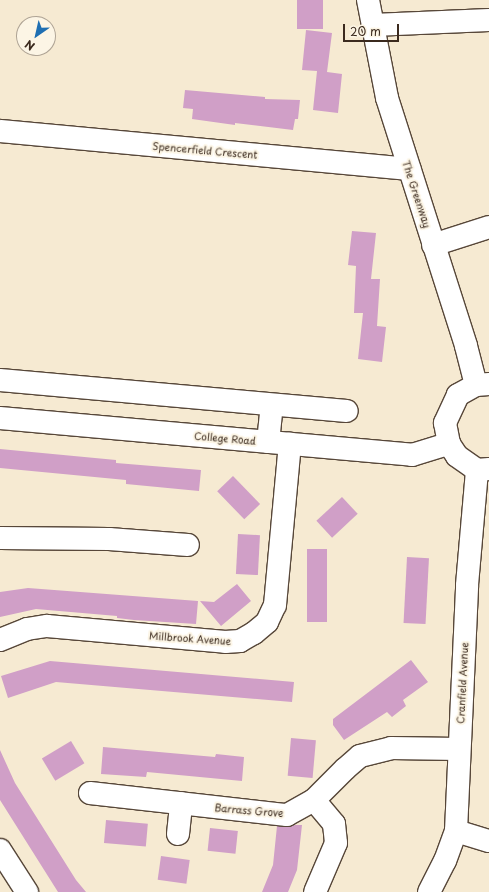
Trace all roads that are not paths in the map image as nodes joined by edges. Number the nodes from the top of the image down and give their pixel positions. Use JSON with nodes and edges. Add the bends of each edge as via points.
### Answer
{"nodes":[{"id":1,"x":368,"y":0,"type":"edge"},
{"id":2,"x":489,"y":20,"type":"edge"},
{"id":3,"x":373,"y":25,"type":"junction"},
{"id":4,"x":0,"y":131,"type":"edge"},
{"id":5,"x":409,"y":169,"type":"junction"},
{"id":6,"x":489,"y":227,"type":"edge"},
{"id":7,"x":433,"y":245,"type":"junction"},
{"id":8,"x":0,"y":380,"type":"edge"},
{"id":9,"x":483,"y":384,"type":"edge"},
{"id":10,"x":272,"y":406,"type":"junction"},
{"id":11,"x":347,"y":412,"type":"dead end"},
{"id":12,"x":0,"y":418,"type":"edge"},
{"id":13,"x":268,"y":442,"type":"junction"},
{"id":14,"x":290,"y":444,"type":"junction"},
{"id":15,"x":449,"y":444,"type":"junction"},
{"id":16,"x":483,"y":469,"type":"edge"},
{"id":17,"x":0,"y":538,"type":"edge"},
{"id":18,"x":188,"y":545,"type":"dead end"},
{"id":19,"x":0,"y":640,"type":"edge"},
{"id":20,"x":459,"y":749,"type":"junction"},
{"id":21,"x":90,"y":793,"type":"dead end"},
{"id":22,"x":314,"y":800,"type":"junction"},
{"id":23,"x":181,"y":803,"type":"junction"},
{"id":24,"x":456,"y":831,"type":"junction"},
{"id":25,"x":178,"y":834,"type":"dead end"},
{"id":26,"x":489,"y":841,"type":"edge"},
{"id":27,"x":0,"y":850,"type":"edge"},
{"id":28,"x":27,"y":892,"type":"edge"},
{"id":29,"x":315,"y":892,"type":"edge"},
{"id":30,"x":429,"y":892,"type":"edge"}],
"edges":[{"from":1,"to":3,"type":"street","name":"The Greenway"},
{"from":2,"to":3,"type":"street"},
{"from":3,"to":5,"type":"street","name":"The Greenway","via":[[387,98]]},
{"from":4,"to":5,"type":"street","name":"Spencerfield Crescent"},
{"from":5,"to":7,"type":"street","name":"The Greenway"},
{"from":6,"to":7,"type":"street"},
{"from":7,"to":9,"type":"street","name":"The Greenway","via":[[466,346]]},
{"from":8,"to":10,"type":"street"},
{"from":9,"to":15,"type":"street","via":[[458,395],[445,423]]},
{"from":10,"to":11,"type":"street"},
{"from":10,"to":13,"type":"street"},
{"from":12,"to":13,"type":"street","name":"College Road"},
{"from":13,"to":14,"type":"street","name":"College Road"},
{"from":14,"to":15,"type":"street","name":"College Road","via":[[412,455]]},
{"from":14,"to":19,"type":"street","name":"Millbrook Avenue","via":[[275,605],[267,622],[254,633],[240,640],[225,642],[47,626],[27,629]]},
{"from":15,"to":16,"type":"street","via":[[457,456]]},
{"from":16,"to":20,"type":"street","name":"Cranfield Avenue","via":[[467,585]]},
{"from":17,"to":18,"type":"street","via":[[109,539]]},
{"from":20,"to":22,"type":"street","name":"Barrass Grove","via":[[391,748],[360,756]]},
{"from":20,"to":24,"type":"street","name":"Cranfield Avenue"},
{"from":21,"to":23,"type":"street","name":"Barrass Grove"},
{"from":22,"to":23,"type":"street","name":"Barrass Grove","via":[[287,815]]},
{"from":22,"to":29,"type":"street","via":[[334,824],[336,843]]},
{"from":23,"to":25,"type":"street"},
{"from":24,"to":26,"type":"street"},
{"from":24,"to":30,"type":"street","name":"Cranfield Avenue","via":[[445,862]]},
{"from":27,"to":28,"type":"street"}]}
